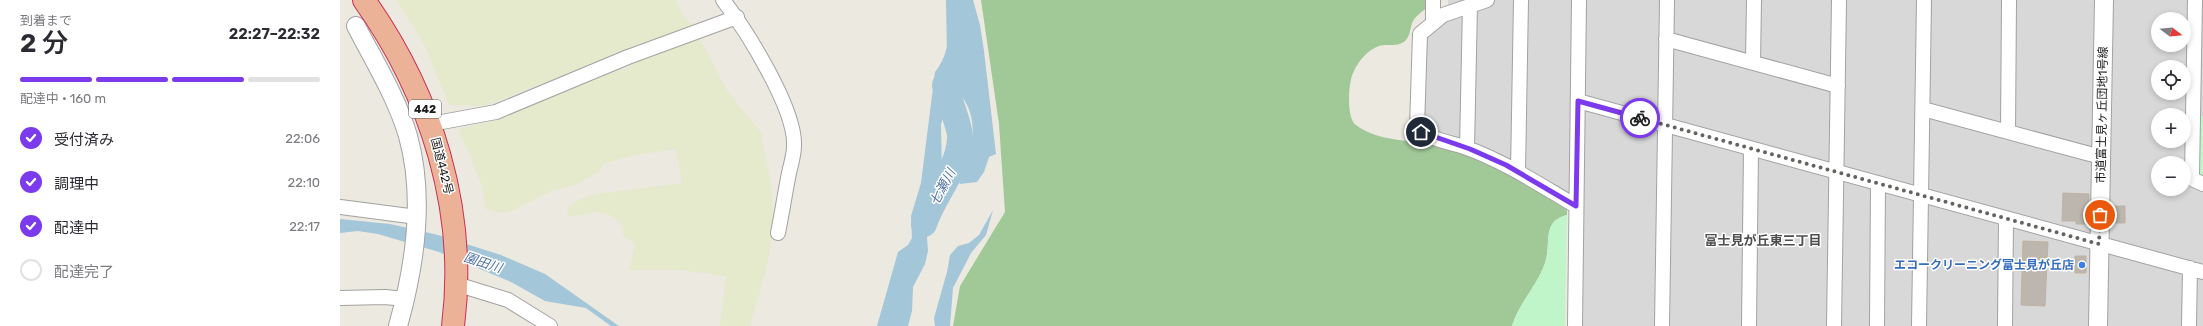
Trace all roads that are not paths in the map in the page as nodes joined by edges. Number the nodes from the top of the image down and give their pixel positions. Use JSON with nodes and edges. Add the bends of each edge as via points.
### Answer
{"nodes":[{"id":1,"x":364,"y":0,"type":"edge"},
{"id":2,"x":723,"y":0,"type":"edge"},
{"id":3,"x":1433,"y":0,"type":"edge"},
{"id":4,"x":1487,"y":0,"type":"edge"},
{"id":5,"x":1521,"y":0,"type":"edge"},
{"id":6,"x":1579,"y":0,"type":"edge"},
{"id":7,"x":1667,"y":0,"type":"edge"},
{"id":8,"x":1754,"y":0,"type":"edge"},
{"id":9,"x":1839,"y":0,"type":"edge"},
{"id":10,"x":1924,"y":0,"type":"edge"},
{"id":11,"x":2009,"y":0,"type":"edge"},
{"id":12,"x":2104,"y":0,"type":"edge"},
{"id":13,"x":2195,"y":0,"type":"edge"},
{"id":14,"x":1470,"y":5,"type":"junction"},
{"id":15,"x":737,"y":17,"type":"junction"},
{"id":16,"x":1433,"y":22,"type":"junction"},
{"id":17,"x":356,"y":26,"type":"dead end"},
{"id":18,"x":1666,"y":39,"type":"junction"},
{"id":19,"x":1753,"y":62,"type":"junction"},
{"id":20,"x":1838,"y":86,"type":"junction"},
{"id":21,"x":1578,"y":101,"type":"junction"},
{"id":22,"x":2198,"y":107,"type":"edge"},
{"id":23,"x":1922,"y":109,"type":"junction"},
{"id":24,"x":431,"y":124,"type":"junction"},
{"id":25,"x":1665,"y":125,"type":"junction"},
{"id":26,"x":2008,"y":132,"type":"junction"},
{"id":27,"x":1467,"y":148,"type":"junction"},
{"id":28,"x":1751,"y":148,"type":"junction"},
{"id":29,"x":2101,"y":157,"type":"junction"},
{"id":30,"x":1518,"y":172,"type":"junction"},
{"id":31,"x":1837,"y":172,"type":"junction"},
{"id":32,"x":1878,"y":183,"type":"junction"},
{"id":33,"x":2203,"y":184,"type":"edge"},
{"id":34,"x":1921,"y":195,"type":"junction"},
{"id":35,"x":1576,"y":206,"type":"junction"},
{"id":36,"x":340,"y":207,"type":"edge"},
{"id":37,"x":417,"y":217,"type":"junction"},
{"id":38,"x":2006,"y":218,"type":"junction"},
{"id":39,"x":778,"y":233,"type":"dead end"},
{"id":40,"x":2099,"y":244,"type":"junction"},
{"id":41,"x":2196,"y":270,"type":"edge"},
{"id":42,"x":456,"y":280,"type":"junction"},
{"id":43,"x":340,"y":298,"type":"edge"},
{"id":44,"x":405,"y":299,"type":"junction"},
{"id":45,"x":398,"y":326,"type":"edge"},
{"id":46,"x":453,"y":326,"type":"edge"},
{"id":47,"x":550,"y":326,"type":"edge"},
{"id":48,"x":1575,"y":326,"type":"edge"},
{"id":49,"x":1662,"y":326,"type":"edge"},
{"id":50,"x":1748,"y":326,"type":"edge"},
{"id":51,"x":1834,"y":326,"type":"edge"},
{"id":52,"x":1877,"y":326,"type":"edge"},
{"id":53,"x":1919,"y":326,"type":"edge"},
{"id":54,"x":2005,"y":326,"type":"edge"},
{"id":55,"x":2098,"y":326,"type":"edge"},
{"id":56,"x":2189,"y":326,"type":"edge"}],
"edges":[{"from":1,"to":24,"type":"highway","name":"国道442号","number":"442","via":[[406,69]]},
{"from":2,"to":15,"type":"street"},
{"from":3,"to":16,"type":"street"},
{"from":4,"to":14,"type":"street"},
{"from":5,"to":30,"type":"street"},
{"from":6,"to":21,"type":"street"},
{"from":7,"to":18,"type":"street"},
{"from":8,"to":19,"type":"street"},
{"from":9,"to":20,"type":"street"},
{"from":10,"to":23,"type":"street"},
{"from":11,"to":26,"type":"street"},
{"from":12,"to":29,"type":"street","name":"市道富士見ヶ丘団地1号線"},
{"from":13,"to":22,"type":"street"},
{"from":14,"to":16,"type":"street","via":[[1449,12]]},
{"from":14,"to":27,"type":"street"},
{"from":15,"to":24,"type":"street","via":[[628,57],[496,112]]},
{"from":15,"to":39,"type":"street","via":[[757,49],[776,88],[794,138],[793,156]]},
{"from":16,"to":27,"type":"street","via":[[1420,36],[1417,127],[1423,133]]},
{"from":17,"to":37,"type":"street","via":[[384,81],[407,136],[415,181]]},
{"from":18,"to":19,"type":"street"},
{"from":18,"to":25,"type":"street"},
{"from":19,"to":20,"type":"street"},
{"from":20,"to":31,"type":"street"},
{"from":21,"to":25,"type":"street"},
{"from":21,"to":35,"type":"street"},
{"from":22,"to":33,"type":"street","via":[[2192,176],[2194,180]]},
{"from":23,"to":26,"type":"street"},
{"from":23,"to":34,"type":"street"},
{"from":24,"to":42,"type":"highway","name":"国道442号","number":"442","via":[[446,177],[454,231]]},
{"from":25,"to":28,"type":"street"},
{"from":25,"to":49,"type":"street"},
{"from":26,"to":29,"type":"street"},
{"from":27,"to":30,"type":"street"},
{"from":28,"to":31,"type":"street"},
{"from":28,"to":50,"type":"street"},
{"from":29,"to":40,"type":"street","name":"市道富士見ヶ丘団地1号線"},
{"from":30,"to":35,"type":"street"},
{"from":31,"to":32,"type":"street"},
{"from":31,"to":51,"type":"street"},
{"from":32,"to":34,"type":"street"},
{"from":32,"to":52,"type":"street"},
{"from":34,"to":38,"type":"street"},
{"from":34,"to":53,"type":"street"},
{"from":35,"to":48,"type":"street"},
{"from":36,"to":37,"type":"street"},
{"from":37,"to":44,"type":"street"},
{"from":38,"to":40,"type":"street"},
{"from":38,"to":54,"type":"street"},
{"from":40,"to":41,"type":"street"},
{"from":40,"to":55,"type":"street","name":"市道富士見ヶ丘団地1号線"},
{"from":41,"to":56,"type":"street"},
{"from":42,"to":46,"type":"highway","name":"国道442号","number":"442"},
{"from":42,"to":47,"type":"street","via":[[508,300]]},
{"from":43,"to":44,"type":"street"},
{"from":44,"to":45,"type":"street"}]}
